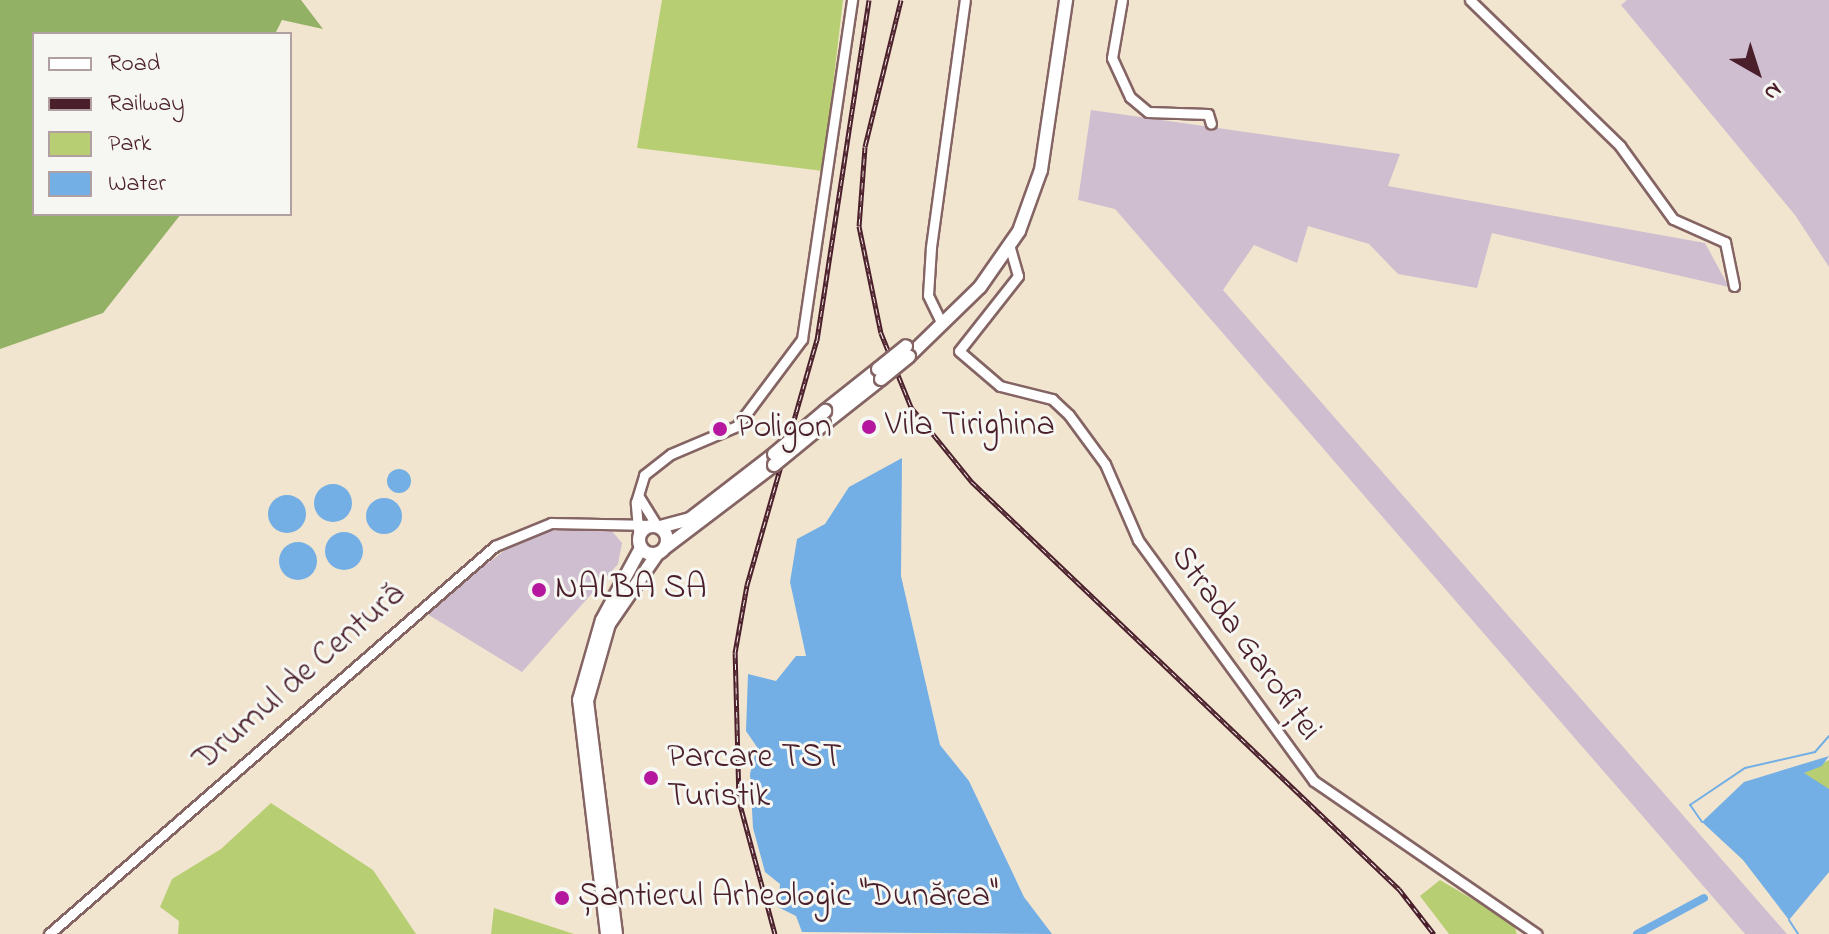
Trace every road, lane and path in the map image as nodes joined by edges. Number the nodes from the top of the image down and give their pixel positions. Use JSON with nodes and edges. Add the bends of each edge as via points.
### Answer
{"nodes":[{"id":1,"x":852,"y":0,"type":"edge"},
{"id":2,"x":965,"y":0,"type":"edge"},
{"id":3,"x":1066,"y":0,"type":"edge"},
{"id":4,"x":1122,"y":0,"type":"edge"},
{"id":5,"x":1470,"y":0,"type":"edge"},
{"id":6,"x":1211,"y":124,"type":"dead end"},
{"id":7,"x":1010,"y":248,"type":"junction"},
{"id":8,"x":1734,"y":286,"type":"dead end"},
{"id":9,"x":942,"y":324,"type":"junction"},
{"id":10,"x":774,"y":459,"type":"junction"},
{"id":11,"x":637,"y":490,"type":"junction"},
{"id":12,"x":613,"y":519,"type":"junction"},
{"id":13,"x":635,"y":521,"type":"junction"},
{"id":14,"x":657,"y":526,"type":"junction"},
{"id":15,"x":640,"y":544,"type":"junction"},
{"id":16,"x":662,"y":550,"type":"junction"},
{"id":17,"x":49,"y":934,"type":"edge"},
{"id":18,"x":607,"y":934,"type":"edge"},
{"id":19,"x":616,"y":934,"type":"edge"},
{"id":20,"x":1537,"y":934,"type":"edge"}],
"edges":[{"from":1,"to":11,"type":"street","via":[[798,347],[737,426],[664,458]]},
{"from":2,"to":9,"type":"street","via":[[931,247],[928,295]]},
{"from":3,"to":7,"type":"highway","via":[[1041,170]]},
{"from":4,"to":6,"type":"street","via":[[1112,58],[1130,97],[1148,112],[1208,114]]},
{"from":5,"to":8,"type":"street","via":[[1620,146],[1673,219],[1725,242]]},
{"from":7,"to":9,"type":"highway"},
{"from":7,"to":20,"type":"street","name":"Strada Garofiței","via":[[1018,276],[959,351],[1000,386],[1052,399],[1069,415],[1105,464],[1138,540],[1314,781]]},
{"from":9,"to":10,"type":"highway","bridge":true},
{"from":10,"to":14,"type":"highway","via":[[690,519]]},
{"from":10,"to":16,"type":"highway"},
{"from":11,"to":12,"type":"street","via":[[629,508]]},
{"from":11,"to":13,"type":"street"},
{"from":11,"to":14,"type":"street"},
{"from":12,"to":13,"type":"street","name":"Drumul de Centură"},
{"from":12,"to":15,"type":"street"},
{"from":12,"to":17,"type":"street","name":"Drumul de Centură","via":[[539,525],[495,546]]},
{"from":13,"to":14,"type":"street","name":"Drumul de Centură"},
{"from":13,"to":15,"type":"street"},
{"from":14,"to":15,"type":"highway"},
{"from":14,"to":16,"type":"highway"},
{"from":15,"to":16,"type":"highway"},
{"from":15,"to":18,"type":"highway","via":[[602,620],[579,700]]},
{"from":16,"to":19,"type":"highway","via":[[609,624],[587,701]]}]}
